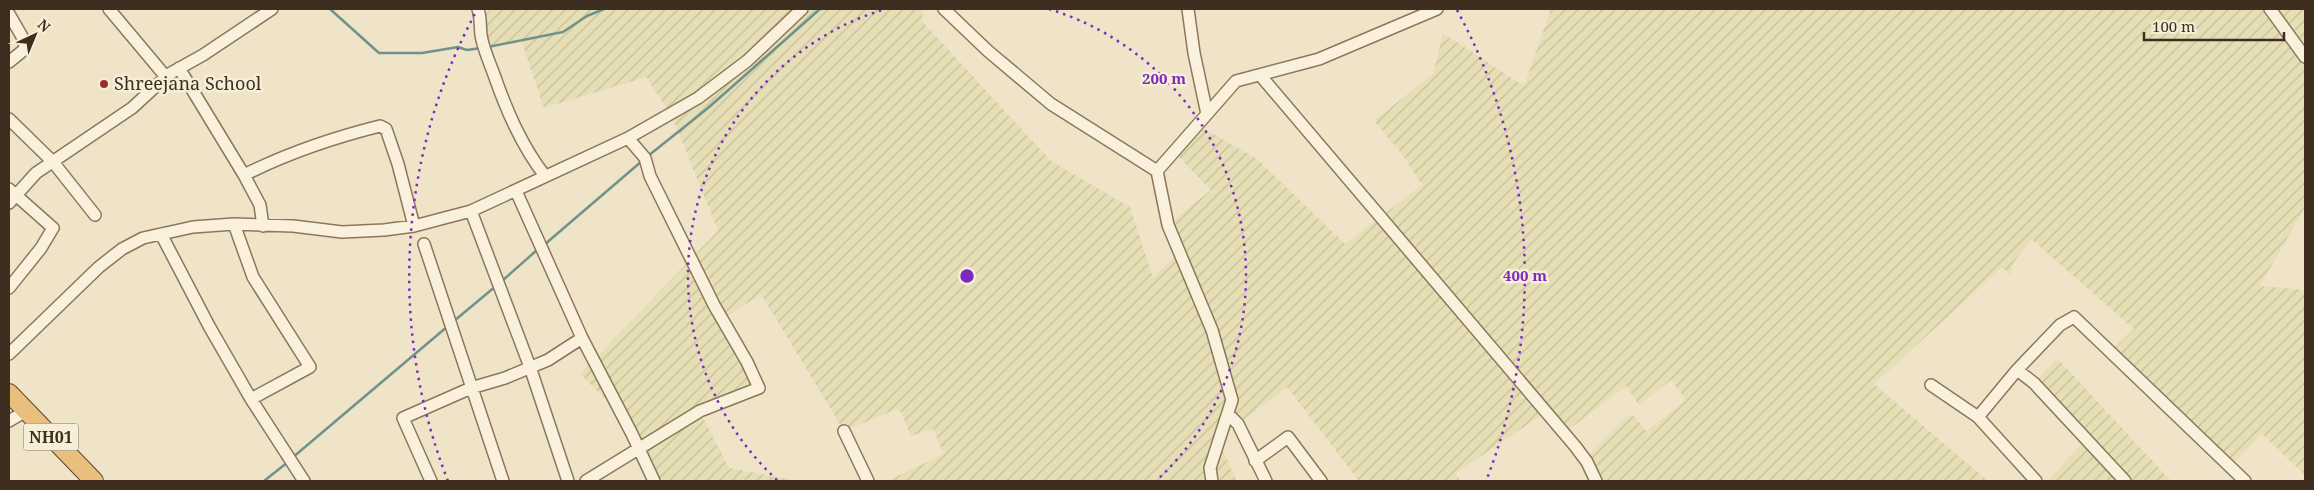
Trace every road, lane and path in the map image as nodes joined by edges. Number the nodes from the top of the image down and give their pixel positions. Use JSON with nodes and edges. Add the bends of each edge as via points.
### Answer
{"nodes":[{"id":1,"x":109,"y":9,"type":"edge"},
{"id":2,"x":272,"y":9,"type":"edge"},
{"id":3,"x":478,"y":9,"type":"edge"},
{"id":4,"x":944,"y":9,"type":"edge"},
{"id":5,"x":1188,"y":9,"type":"edge"},
{"id":6,"x":1437,"y":9,"type":"edge"},
{"id":7,"x":2270,"y":9,"type":"edge"},
{"id":8,"x":799,"y":10,"type":"edge"},
{"id":9,"x":9,"y":14,"type":"edge"},
{"id":10,"x":2305,"y":56,"type":"edge"},
{"id":11,"x":9,"y":62,"type":"edge"},
{"id":12,"x":180,"y":68,"type":"junction"},
{"id":13,"x":1260,"y":75,"type":"junction"},
{"id":14,"x":166,"y":77,"type":"junction"},
{"id":15,"x":1207,"y":114,"type":"junction"},
{"id":16,"x":9,"y":119,"type":"edge"},
{"id":17,"x":628,"y":138,"type":"junction"},
{"id":18,"x":53,"y":162,"type":"junction"},
{"id":19,"x":1157,"y":171,"type":"junction"},
{"id":20,"x":244,"y":175,"type":"junction"},
{"id":21,"x":544,"y":176,"type":"junction"},
{"id":22,"x":516,"y":191,"type":"junction"},
{"id":23,"x":11,"y":196,"type":"edge"},
{"id":24,"x":471,"y":211,"type":"junction"},
{"id":25,"x":95,"y":215,"type":"dead end"},
{"id":26,"x":234,"y":224,"type":"junction"},
{"id":27,"x":263,"y":226,"type":"junction"},
{"id":28,"x":414,"y":226,"type":"junction"},
{"id":29,"x":161,"y":234,"type":"junction"},
{"id":30,"x":424,"y":244,"type":"dead end"},
{"id":31,"x":9,"y":288,"type":"edge"},
{"id":32,"x":582,"y":338,"type":"junction"},
{"id":33,"x":9,"y":354,"type":"edge"},
{"id":34,"x":530,"y":367,"type":"junction"},
{"id":35,"x":2017,"y":370,"type":"junction"},
{"id":36,"x":1931,"y":385,"type":"dead end"},
{"id":37,"x":471,"y":388,"type":"junction"},
{"id":38,"x":9,"y":393,"type":"edge"},
{"id":39,"x":251,"y":399,"type":"junction"},
{"id":40,"x":26,"y":410,"type":"junction"},
{"id":41,"x":1228,"y":414,"type":"junction"},
{"id":42,"x":1978,"y":418,"type":"junction"},
{"id":43,"x":9,"y":421,"type":"edge"},
{"id":44,"x":844,"y":431,"type":"dead end"},
{"id":45,"x":639,"y":449,"type":"junction"},
{"id":46,"x":1255,"y":461,"type":"junction"},
{"id":47,"x":94,"y":481,"type":"edge"},
{"id":48,"x":304,"y":481,"type":"edge"},
{"id":49,"x":431,"y":481,"type":"edge"},
{"id":50,"x":503,"y":481,"type":"edge"},
{"id":51,"x":568,"y":481,"type":"edge"},
{"id":52,"x":586,"y":481,"type":"edge"},
{"id":53,"x":654,"y":481,"type":"edge"},
{"id":54,"x":868,"y":481,"type":"edge"},
{"id":55,"x":1212,"y":481,"type":"edge"},
{"id":56,"x":1266,"y":481,"type":"edge"},
{"id":57,"x":1321,"y":481,"type":"edge"},
{"id":58,"x":1596,"y":481,"type":"edge"},
{"id":59,"x":2036,"y":481,"type":"edge"},
{"id":60,"x":2125,"y":481,"type":"edge"},
{"id":61,"x":2245,"y":481,"type":"edge"}],
"edges":[{"from":1,"to":14,"type":"street"},
{"from":2,"to":12,"type":"street"},
{"from":3,"to":21,"type":"street","via":[[486,53],[511,121]]},
{"from":4,"to":19,"type":"street","via":[[1051,104]]},
{"from":5,"to":15,"type":"street"},
{"from":6,"to":13,"type":"street","via":[[1319,59]]},
{"from":7,"to":10,"type":"street"},
{"from":8,"to":17,"type":"street","via":[[746,60],[698,98]]},
{"from":9,"to":11,"type":"street","via":[[24,40],[25,49]]},
{"from":12,"to":14,"type":"street"},
{"from":12,"to":20,"type":"street"},
{"from":13,"to":15,"type":"street","via":[[1236,81]]},
{"from":13,"to":58,"type":"street","via":[[1575,446],[1588,462]]},
{"from":14,"to":18,"type":"street","via":[[132,108]]},
{"from":15,"to":19,"type":"street"},
{"from":16,"to":18,"type":"street"},
{"from":17,"to":21,"type":"street"},
{"from":17,"to":45,"type":"street","via":[[645,158],[650,176],[758,388],[700,412]]},
{"from":18,"to":23,"type":"street"},
{"from":18,"to":25,"type":"street"},
{"from":19,"to":41,"type":"street","via":[[1168,225],[1212,330],[1232,400]]},
{"from":20,"to":27,"type":"street","via":[[260,205]]},
{"from":20,"to":28,"type":"street","via":[[317,143],[380,126],[386,128]]},
{"from":21,"to":22,"type":"street"},
{"from":22,"to":24,"type":"street"},
{"from":22,"to":32,"type":"street"},
{"from":23,"to":31,"type":"street","via":[[53,228]]},
{"from":24,"to":28,"type":"street"},
{"from":24,"to":34,"type":"street"},
{"from":26,"to":27,"type":"street"},
{"from":26,"to":29,"type":"street"},
{"from":26,"to":39,"type":"street","via":[[253,276],[310,367]]},
{"from":27,"to":28,"type":"street","via":[[342,232]]},
{"from":29,"to":33,"type":"street","via":[[143,238],[122,249]]},
{"from":29,"to":39,"type":"street"},
{"from":30,"to":37,"type":"street","via":[[468,370]]},
{"from":32,"to":34,"type":"street","via":[[548,360]]},
{"from":32,"to":45,"type":"street"},
{"from":34,"to":37,"type":"street"},
{"from":34,"to":51,"type":"street"},
{"from":35,"to":42,"type":"street"},
{"from":35,"to":60,"type":"street","via":[[2034,383]]},
{"from":35,"to":61,"type":"street","via":[[2060,325],[2074,317]]},
{"from":36,"to":42,"type":"street"},
{"from":37,"to":49,"type":"street","via":[[403,418]]},
{"from":37,"to":50,"type":"street"},
{"from":38,"to":40,"type":"highway","number":"NH01"},
{"from":39,"to":48,"type":"street"},
{"from":40,"to":43,"type":"street"},
{"from":40,"to":47,"type":"highway","number":"NH01"},
{"from":41,"to":46,"type":"street","via":[[1238,424]]},
{"from":41,"to":55,"type":"street","via":[[1210,468]]},
{"from":42,"to":59,"type":"street"},
{"from":44,"to":54,"type":"street"},
{"from":45,"to":52,"type":"street"},
{"from":45,"to":53,"type":"street"},
{"from":46,"to":56,"type":"street"},
{"from":46,"to":57,"type":"street","via":[[1288,437]]}]}
